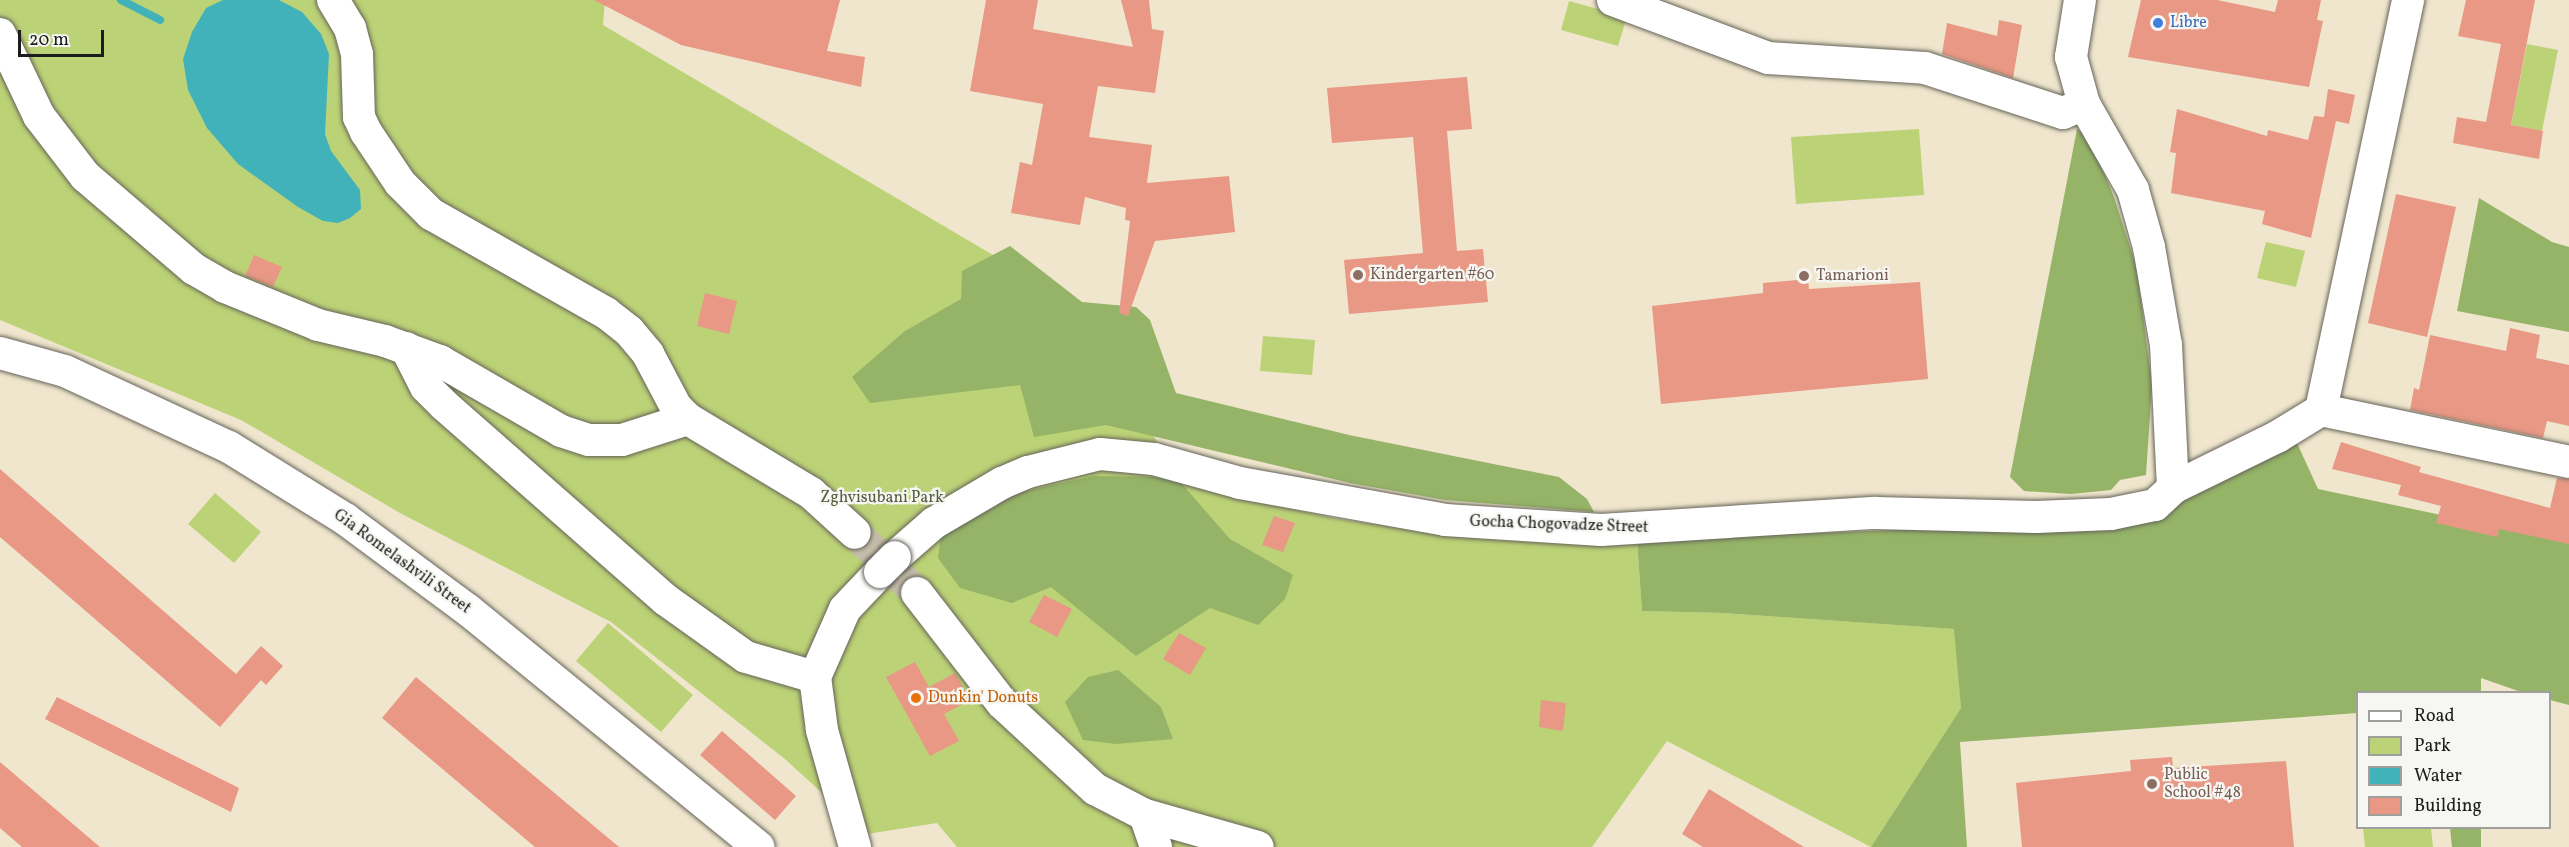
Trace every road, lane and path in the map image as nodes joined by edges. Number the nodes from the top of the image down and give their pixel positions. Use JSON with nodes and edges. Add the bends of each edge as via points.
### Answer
{"nodes":[{"id":1,"x":333,"y":0,"type":"edge"},
{"id":2,"x":1614,"y":0,"type":"edge"},
{"id":3,"x":2080,"y":0,"type":"edge"},
{"id":4,"x":2408,"y":0,"type":"edge"},
{"id":5,"x":0,"y":34,"type":"edge"},
{"id":6,"x":2084,"y":104,"type":"junction"},
{"id":7,"x":406,"y":348,"type":"junction"},
{"id":8,"x":0,"y":353,"type":"edge"},
{"id":9,"x":648,"y":354,"type":"junction"},
{"id":10,"x":2321,"y":410,"type":"junction"},
{"id":11,"x":688,"y":419,"type":"junction"},
{"id":12,"x":603,"y":441,"type":"junction"},
{"id":13,"x":2569,"y":462,"type":"edge"},
{"id":14,"x":2173,"y":488,"type":"junction"},
{"id":15,"x":855,"y":533,"type":"tunnel mouth"},
{"id":16,"x":917,"y":593,"type":"tunnel mouth"},
{"id":17,"x":814,"y":677,"type":"junction"},
{"id":18,"x":1145,"y":815,"type":"junction"},
{"id":19,"x":759,"y":847,"type":"edge"},
{"id":20,"x":855,"y":847,"type":"edge"},
{"id":21,"x":1156,"y":847,"type":"edge"},
{"id":22,"x":1258,"y":847,"type":"edge"}],
"edges":[{"from":1,"to":9,"type":"street","via":[[350,28],[357,54],[358,117],[400,183],[431,214],[581,296],[629,331]]},
{"from":2,"to":6,"type":"street","via":[[1768,58],[1925,68],[2063,113]]},
{"from":3,"to":6,"type":"street","via":[[2071,57]]},
{"from":4,"to":10,"type":"street"},
{"from":5,"to":7,"type":"street","via":[[55,141],[85,176],[194,269],[225,287],[318,325]]},
{"from":6,"to":14,"type":"street","via":[[2133,190],[2148,248],[2166,345]]},
{"from":7,"to":12,"type":"street","via":[[441,361],[561,431]]},
{"from":7,"to":17,"type":"street","via":[[426,387],[444,405],[666,600],[746,657]]},
{"from":8,"to":19,"type":"street","name":"Gia Romelashvili Street","via":[[65,371],[229,447],[345,519],[468,610]]},
{"from":9,"to":11,"type":"street","via":[[676,407]]},
{"from":9,"to":12,"type":"street","via":[[653,400],[648,416],[634,429]]},
{"from":10,"to":13,"type":"street"},
{"from":10,"to":14,"type":"street","name":"Gocha Chogovadze Street","via":[[2277,437]]},
{"from":11,"to":12,"type":"street","via":[[648,434]]},
{"from":11,"to":15,"type":"street","via":[[811,493]]},
{"from":14,"to":17,"type":"street","name":"Gocha Chogovadze Street","via":[[2155,505],[2111,514],[2036,517],[1875,513],[1601,530],[1445,520],[1251,485],[1154,459],[1100,454],[1028,472],[934,523],[845,609]]},
{"from":16,"to":18,"type":"street","via":[[1002,703],[1095,789]]},
{"from":17,"to":20,"type":"street","via":[[822,730]]},
{"from":18,"to":21,"type":"street"},
{"from":18,"to":22,"type":"street"}]}
